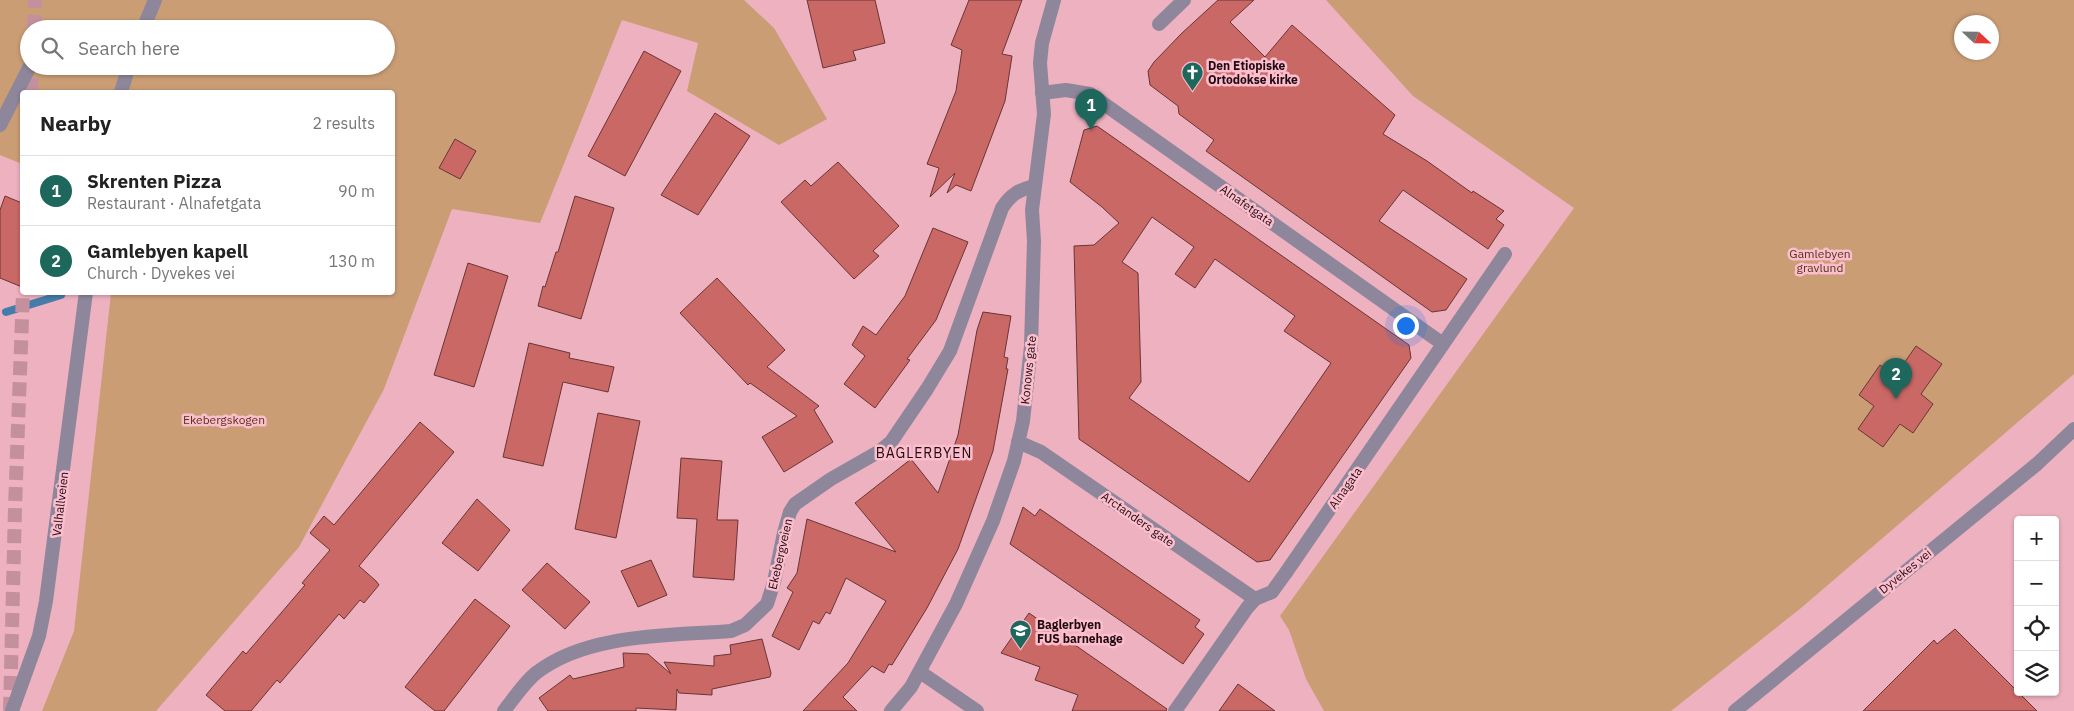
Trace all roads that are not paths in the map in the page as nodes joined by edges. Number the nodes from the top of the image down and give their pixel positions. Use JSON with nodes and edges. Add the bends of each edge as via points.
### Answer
{"nodes":[{"id":1,"x":155,"y":0,"type":"edge"},
{"id":2,"x":1054,"y":0,"type":"edge"},
{"id":3,"x":1184,"y":0,"type":"edge"},
{"id":4,"x":147,"y":20,"type":"edge"},
{"id":5,"x":1159,"y":24,"type":"dead end"},
{"id":6,"x":25,"y":75,"type":"edge"},
{"id":7,"x":126,"y":75,"type":"edge"},
{"id":8,"x":122,"y":90,"type":"edge"},
{"id":9,"x":1042,"y":93,"type":"junction"},
{"id":10,"x":0,"y":125,"type":"edge"},
{"id":11,"x":1034,"y":186,"type":"junction"},
{"id":12,"x":1505,"y":254,"type":"dead end"},
{"id":13,"x":86,"y":295,"type":"edge"},
{"id":14,"x":1443,"y":344,"type":"junction"},
{"id":15,"x":2074,"y":429,"type":"edge"},
{"id":16,"x":1018,"y":442,"type":"junction"},
{"id":17,"x":1255,"y":599,"type":"junction"},
{"id":18,"x":920,"y":672,"type":"junction"},
{"id":19,"x":12,"y":711,"type":"edge"},
{"id":20,"x":504,"y":711,"type":"edge"},
{"id":21,"x":891,"y":711,"type":"edge"},
{"id":22,"x":977,"y":711,"type":"edge"},
{"id":23,"x":1175,"y":711,"type":"edge"},
{"id":24,"x":1735,"y":711,"type":"edge"}],
"edges":[{"from":1,"to":4,"type":"street"},
{"from":2,"to":9,"type":"street","name":"Konows gate","via":[[1042,43]]},
{"from":3,"to":5,"type":"street"},
{"from":6,"to":10,"type":"street"},
{"from":7,"to":8,"type":"street"},
{"from":9,"to":11,"type":"street","name":"Konows gate","via":[[1044,114]]},
{"from":9,"to":14,"type":"street","name":"Alnafetgata","via":[[1066,90],[1090,94]]},
{"from":11,"to":16,"type":"street","name":"Konows gate","via":[[1031,346]]},
{"from":11,"to":20,"type":"street","name":"Ekebergveien","via":[[1018,190],[1008,198],[1000,212],[950,351],[891,442],[802,498],[790,512],[770,596],[761,612],[731,631],[634,638],[574,653],[536,674]]},
{"from":12,"to":14,"type":"street","name":"Alnagata"},
{"from":13,"to":19,"type":"street","name":"Valhallveien","via":[[46,601],[39,636]]},
{"from":14,"to":17,"type":"street","name":"Alnagata","via":[[1272,592]]},
{"from":15,"to":24,"type":"street","name":"Dyvekes vei","via":[[2037,464]]},
{"from":16,"to":17,"type":"street","name":"Arctanders gate","via":[[1042,452]]},
{"from":16,"to":18,"type":"street","name":"Konows gate","via":[[990,529]]},
{"from":17,"to":23,"type":"street","name":"Alnagata"},
{"from":18,"to":21,"type":"street","name":"Konows gate"},
{"from":18,"to":22,"type":"street"}]}
